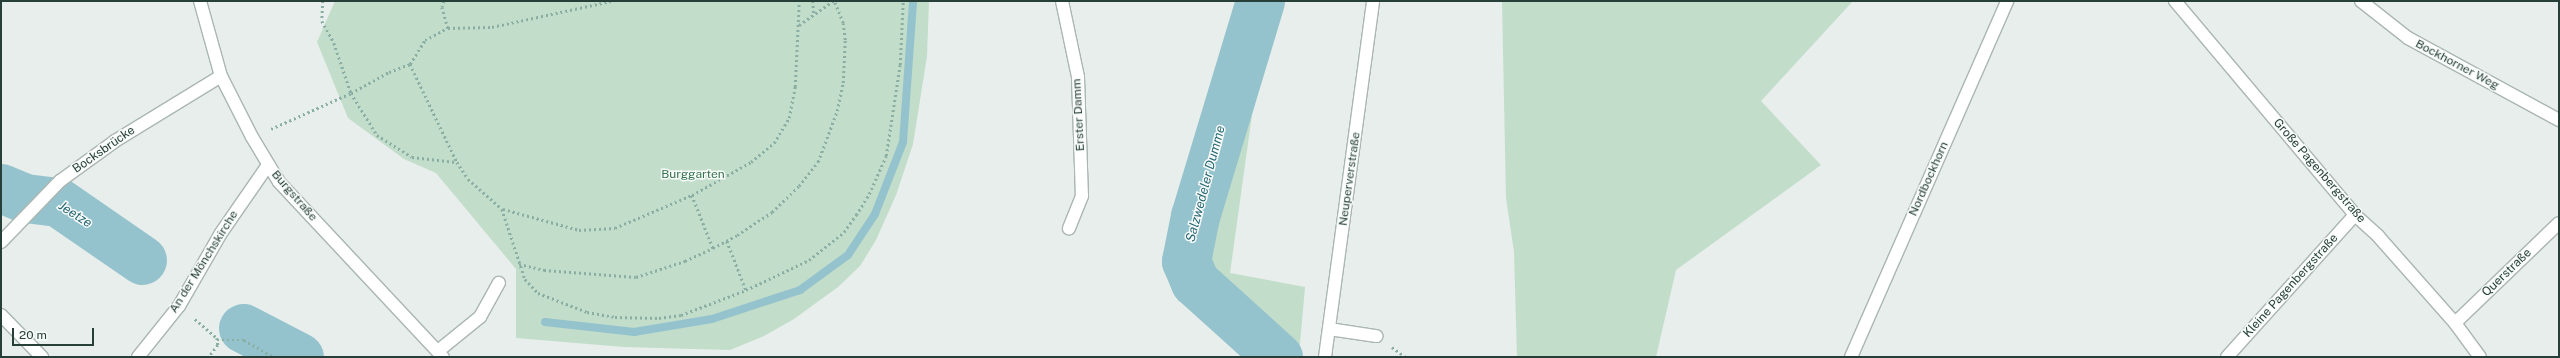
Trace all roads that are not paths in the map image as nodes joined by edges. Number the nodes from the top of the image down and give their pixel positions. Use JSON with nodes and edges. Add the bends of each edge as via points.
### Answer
{"nodes":[{"id":1,"x":200,"y":1,"type":"edge"},
{"id":2,"x":1062,"y":1,"type":"edge"},
{"id":3,"x":1373,"y":1,"type":"edge"},
{"id":4,"x":2007,"y":1,"type":"edge"},
{"id":5,"x":2175,"y":1,"type":"edge"},
{"id":6,"x":2361,"y":1,"type":"edge"},
{"id":7,"x":221,"y":76,"type":"junction"},
{"id":8,"x":2559,"y":120,"type":"edge"},
{"id":9,"x":268,"y":165,"type":"junction"},
{"id":10,"x":2355,"y":215,"type":"junction"},
{"id":11,"x":2559,"y":223,"type":"edge"},
{"id":12,"x":1069,"y":228,"type":"dead end"},
{"id":13,"x":1,"y":242,"type":"edge"},
{"id":14,"x":499,"y":283,"type":"dead end"},
{"id":15,"x":1,"y":315,"type":"edge"},
{"id":16,"x":2455,"y":323,"type":"junction"},
{"id":17,"x":1329,"y":328,"type":"junction"},
{"id":18,"x":1376,"y":336,"type":"dead end"},
{"id":19,"x":440,"y":354,"type":"edge"},
{"id":20,"x":42,"y":357,"type":"edge"},
{"id":21,"x":138,"y":357,"type":"edge"},
{"id":22,"x":1325,"y":357,"type":"edge"},
{"id":23,"x":1851,"y":357,"type":"edge"},
{"id":24,"x":2227,"y":357,"type":"edge"},
{"id":25,"x":2480,"y":357,"type":"edge"}],
"edges":[{"from":1,"to":7,"type":"street","name":"Burgstraße"},
{"from":2,"to":12,"type":"street","name":"Erster Damm","via":[[1078,77],[1082,196]]},
{"from":3,"to":17,"type":"street","name":"Neuperverstraße"},
{"from":4,"to":23,"type":"street","name":"Nordbockhorn"},
{"from":5,"to":10,"type":"street","name":"Große Pagenbergstraße"},
{"from":6,"to":8,"type":"street","name":"Bockhorner Weg","via":[[2408,38]]},
{"from":7,"to":9,"type":"street","name":"Burgstraße"},
{"from":7,"to":13,"type":"street","name":"Bocksbrücke","via":[[114,141],[60,181]]},
{"from":9,"to":19,"type":"street","name":"Burgstraße","via":[[279,182]]},
{"from":9,"to":21,"type":"street","name":"An der Mönchskirche","via":[[221,233],[179,306]]},
{"from":10,"to":16,"type":"street","name":"Große Pagenbergstraße","via":[[2378,236]]},
{"from":10,"to":24,"type":"street","name":"Kleine Pagenbergstraße"},
{"from":11,"to":16,"type":"street","name":"Querstraße"},
{"from":14,"to":19,"type":"street","via":[[480,317]]},
{"from":15,"to":20,"type":"street"},
{"from":16,"to":25,"type":"street","name":"Große Pagenbergstraße"},
{"from":17,"to":18,"type":"street"},
{"from":17,"to":22,"type":"street","name":"Neuperverstraße"}]}
